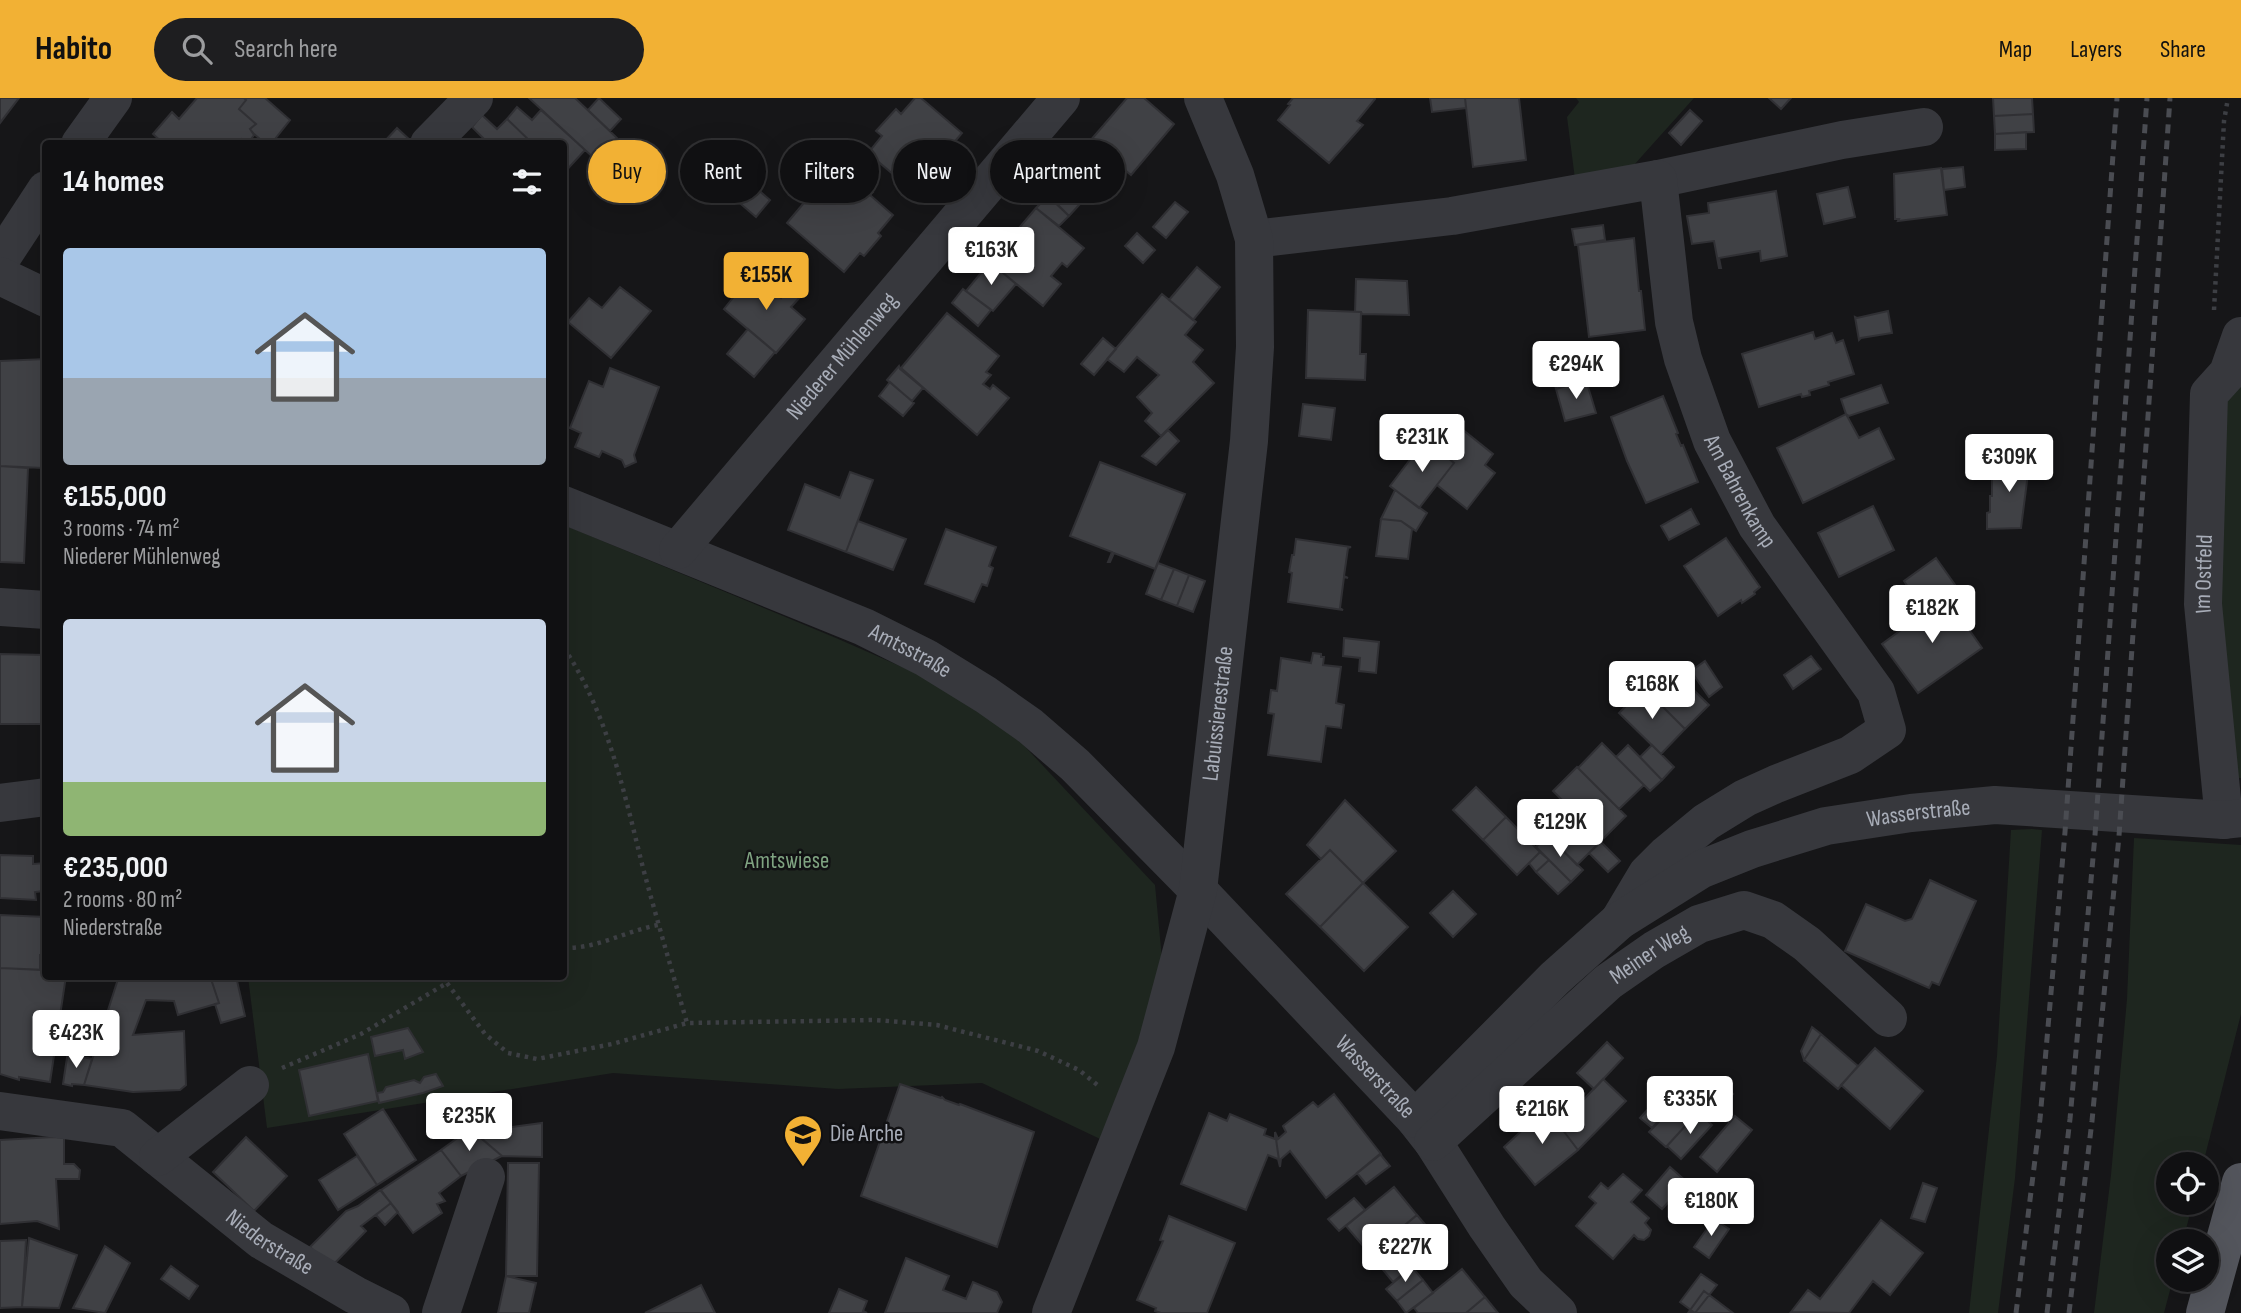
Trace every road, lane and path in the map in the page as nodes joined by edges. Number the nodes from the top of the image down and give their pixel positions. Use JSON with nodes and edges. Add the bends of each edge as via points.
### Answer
{"nodes":[{"id":1,"x":113,"y":98,"type":"edge"},
{"id":2,"x":474,"y":98,"type":"edge"},
{"id":3,"x":1061,"y":98,"type":"edge"},
{"id":4,"x":1203,"y":98,"type":"edge"},
{"id":5,"x":2228,"y":98,"type":"edge"},
{"id":6,"x":1924,"y":127,"type":"dead end"},
{"id":7,"x":83,"y":140,"type":"edge"},
{"id":8,"x":433,"y":140,"type":"edge"},
{"id":9,"x":1658,"y":179,"type":"junction"},
{"id":10,"x":42,"y":196,"type":"edge"},
{"id":11,"x":1254,"y":239,"type":"junction"},
{"id":12,"x":1,"y":261,"type":"edge"},
{"id":13,"x":42,"y":295,"type":"edge"},
{"id":14,"x":2227,"y":324,"type":"edge"},
{"id":15,"x":567,"y":506,"type":"edge"},
{"id":16,"x":678,"y":551,"type":"junction"},
{"id":17,"x":0,"y":607,"type":"edge"},
{"id":18,"x":42,"y":610,"type":"edge"},
{"id":19,"x":567,"y":654,"type":"edge"},
{"id":20,"x":1850,"y":755,"type":"joint"},
{"id":21,"x":42,"y":798,"type":"edge"},
{"id":22,"x":0,"y":803,"type":"edge"},
{"id":23,"x":2232,"y":819,"type":"edge"},
{"id":24,"x":1198,"y":890,"type":"junction"},
{"id":25,"x":1619,"y":921,"type":"junction"},
{"id":26,"x":658,"y":925,"type":"junction"},
{"id":27,"x":567,"y":948,"type":"edge"},
{"id":28,"x":446,"y":980,"type":"edge"},
{"id":29,"x":447,"y":984,"type":"junction"},
{"id":30,"x":1888,"y":1018,"type":"dead end"},
{"id":31,"x":687,"y":1023,"type":"junction"},
{"id":32,"x":250,"y":1085,"type":"joint"},
{"id":33,"x":0,"y":1111,"type":"edge"},
{"id":34,"x":1131,"y":1114,"type":"junction"},
{"id":35,"x":1424,"y":1130,"type":"junction"},
{"id":36,"x":158,"y":1157,"type":"junction"},
{"id":37,"x":486,"y":1177,"type":"dead end"},
{"id":38,"x":2241,"y":1182,"type":"edge"},
{"id":39,"x":391,"y":1313,"type":"edge"},
{"id":40,"x":440,"y":1313,"type":"edge"},
{"id":41,"x":1051,"y":1313,"type":"edge"},
{"id":42,"x":1558,"y":1313,"type":"edge"},
{"id":43,"x":2205,"y":1313,"type":"edge"}],
"edges":[{"from":1,"to":7,"type":"street"},
{"from":2,"to":8,"type":"street"},
{"from":3,"to":16,"type":"street","name":"Niederer Mühlenweg"},
{"from":4,"to":11,"type":"street","name":"Labuissierestraße","via":[[1235,175]]},
{"from":5,"to":14,"type":"path","via":[[2224,121]]},
{"from":6,"to":9,"type":"street"},
{"from":9,"to":11,"type":"street","via":[[1452,216]]},
{"from":9,"to":20,"type":"street","name":"Am Bahrenkamp","via":[[1674,321],[1712,441],[1757,526],[1875,692],[1886,730]]},
{"from":10,"to":12,"type":"street"},
{"from":11,"to":24,"type":"street","name":"Labuissierestraße","via":[[1255,346],[1249,440]]},
{"from":12,"to":13,"type":"street"},
{"from":14,"to":23,"type":"street","name":"Im Ostfeld","via":[[2228,373],[2209,394],[2203,604]]},
{"from":15,"to":16,"type":"street","name":"Amtsstraße"},
{"from":16,"to":24,"type":"street","name":"Amtsstraße","via":[[864,627],[986,695],[1075,765]]},
{"from":17,"to":18,"type":"street"},
{"from":19,"to":26,"type":"path","via":[[599,714],[615,759]]},
{"from":20,"to":25,"type":"street","name":"Wasserstraße","via":[[1745,798],[1706,822],[1647,874]]},
{"from":21,"to":22,"type":"street"},
{"from":23,"to":25,"type":"street","name":"Wasserstraße","via":[[1995,805],[1826,826],[1702,869]]},
{"from":24,"to":34,"type":"street","name":"Labuissierestraße","via":[[1156,1047]]},
{"from":24,"to":35,"type":"street","name":"Wasserstraße"},
{"from":25,"to":35,"type":"street","name":"Wasserstraße","via":[[1555,978]]},
{"from":26,"to":27,"type":"path"},
{"from":26,"to":31,"type":"path"},
{"from":28,"to":29,"type":"path"},
{"from":29,"to":31,"type":"path","via":[[485,1034],[508,1052],[537,1059]]},
{"from":29,"to":32,"type":"path","via":[[361,1034]]},
{"from":30,"to":35,"type":"street","name":"Meiner Weg","via":[[1807,944],[1773,920],[1744,910],[1699,924],[1654,950]]},
{"from":31,"to":34,"type":"path","via":[[875,1020],[937,1025],[1038,1051],[1079,1070]]},
{"from":32,"to":36,"type":"street"},
{"from":33,"to":36,"type":"street","name":"Niederstraße","via":[[122,1128]]},
{"from":34,"to":41,"type":"street","name":"Labuissierestraße"},
{"from":35,"to":42,"type":"street","via":[[1513,1266]]},
{"from":36,"to":39,"type":"street","name":"Niederstraße","via":[[261,1240]]},
{"from":37,"to":40,"type":"street"},
{"from":38,"to":43,"type":"main road"}]}
